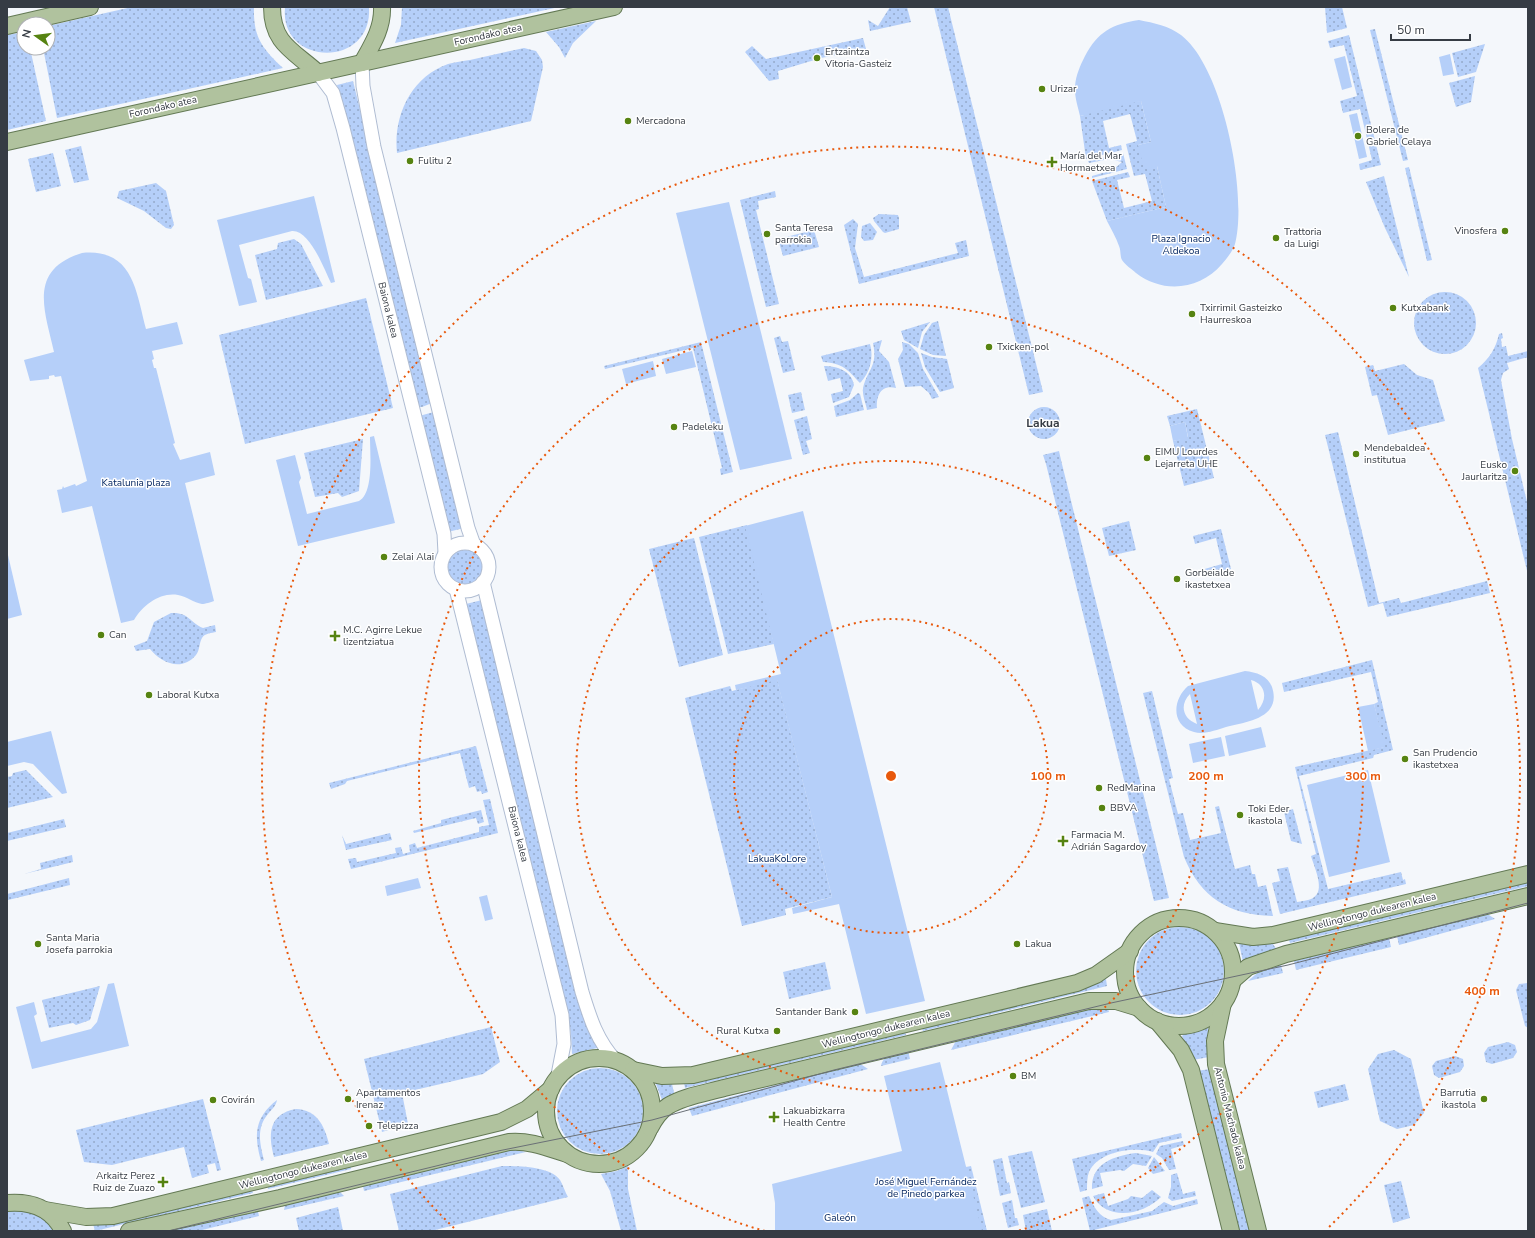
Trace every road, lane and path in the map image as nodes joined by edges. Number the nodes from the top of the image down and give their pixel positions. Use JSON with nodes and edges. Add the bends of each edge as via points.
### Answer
{"nodes":[{"id":1,"x":90,"y":7,"type":"edge"},
{"id":2,"x":272,"y":7,"type":"edge"},
{"id":3,"x":382,"y":7,"type":"edge"},
{"id":4,"x":614,"y":7,"type":"edge"},
{"id":5,"x":7,"y":26,"type":"edge"},
{"id":6,"x":362,"y":63,"type":"junction"},
{"id":7,"x":318,"y":73,"type":"junction"},
{"id":8,"x":7,"y":142,"type":"edge"},
{"id":9,"x":474,"y":545,"type":"junction"},
{"id":10,"x":445,"y":553,"type":"junction"},
{"id":11,"x":483,"y":582,"type":"junction"},
{"id":12,"x":456,"y":589,"type":"junction"},
{"id":13,"x":1528,"y":874,"type":"edge"},
{"id":14,"x":1528,"y":896,"type":"edge"},
{"id":15,"x":1215,"y":931,"type":"junction"},
{"id":16,"x":1130,"y":951,"type":"junction"},
{"id":17,"x":1233,"y":980,"type":"junction"},
{"id":18,"x":1223,"y":1003,"type":"junction"},
{"id":19,"x":1139,"y":1008,"type":"junction"},
{"id":20,"x":1157,"y":1021,"type":"junction"},
{"id":21,"x":616,"y":1061,"type":"junction"},
{"id":22,"x":633,"y":1070,"type":"junction"},
{"id":23,"x":554,"y":1084,"type":"junction"},
{"id":24,"x":650,"y":1128,"type":"junction"},
{"id":25,"x":567,"y":1154,"type":"junction"},
{"id":26,"x":7,"y":1203,"type":"edge"},
{"id":27,"x":45,"y":1210,"type":"junction"},
{"id":28,"x":63,"y":1231,"type":"edge"},
{"id":29,"x":129,"y":1231,"type":"edge"},
{"id":30,"x":1231,"y":1231,"type":"edge"},
{"id":31,"x":1258,"y":1231,"type":"edge"}],
"edges":[{"from":1,"to":5,"type":"main road"},
{"from":2,"to":7,"type":"main road","via":[[274,24],[282,42]]},
{"from":3,"to":6,"type":"main road","via":[[378,33]]},
{"from":4,"to":6,"type":"main road","name":"Forondako atea"},
{"from":6,"to":7,"type":"main road","name":"Forondako atea"},
{"from":6,"to":9,"type":"street","via":[[363,86],[374,146]]},
{"from":7,"to":8,"type":"main road","name":"Forondako atea"},
{"from":7,"to":10,"type":"street","name":"Baiona kalea","via":[[333,93],[343,128],[444,534]]},
{"from":9,"to":10,"type":"street","via":[[461,543]]},
{"from":9,"to":11,"type":"street","via":[[482,551],[488,561]]},
{"from":10,"to":12,"type":"street","via":[[441,563],[443,576]]},
{"from":11,"to":12,"type":"street","via":[[473,589]]},
{"from":11,"to":21,"type":"street","via":[[582,992],[600,1042]]},
{"from":12,"to":23,"type":"street","name":"Baiona kalea","via":[[562,1015],[564,1044]]},
{"from":13,"to":15,"type":"main road","name":"Wellingtongo dukearen kalea","via":[[1273,936],[1253,937]]},
{"from":14,"to":17,"type":"main road","name":"Wellingtongo dukearen kalea","via":[[1286,954],[1248,967]]},
{"from":15,"to":16,"type":"main road","via":[[1193,920],[1170,918],[1144,931]]},
{"from":15,"to":17,"type":"main road","via":[[1222,938],[1231,957]]},
{"from":16,"to":19,"type":"main road","via":[[1126,967],[1127,983]]},
{"from":16,"to":22,"type":"main road","name":"Wellingtongo dukearen kalea","via":[[1096,975],[1076,983],[768,1058],[680,1077]]},
{"from":17,"to":18,"type":"main road"},
{"from":18,"to":20,"type":"main road","via":[[1212,1014],[1198,1022],[1177,1026]]},
{"from":18,"to":31,"type":"main road","name":"Antonio Machado kalea","via":[[1215,1041],[1216,1064]]},
{"from":19,"to":20,"type":"main road"},
{"from":19,"to":24,"type":"main road","name":"Wellingtongo dukearen kalea","via":[[1116,1001],[1089,1001],[724,1088],[667,1106]]},
{"from":20,"to":30,"type":"main road","via":[[1181,1050],[1191,1070]]},
{"from":21,"to":22,"type":"main road"},
{"from":21,"to":23,"type":"main road","via":[[588,1059],[570,1067]]},
{"from":22,"to":24,"type":"main road","via":[[644,1083],[651,1098]]},
{"from":23,"to":25,"type":"main road","via":[[546,1109],[547,1119],[554,1139]]},
{"from":23,"to":27,"type":"main road","name":"Wellingtongo dukearen kalea","via":[[527,1108],[501,1122],[113,1216],[86,1217]]},
{"from":24,"to":25,"type":"main road","via":[[635,1151],[618,1161],[589,1164]]},
{"from":25,"to":29,"type":"main road","name":"Wellingtongo dukearen kalea","via":[[533,1143],[509,1142],[280,1198]]},
{"from":26,"to":27,"type":"main road","name":"Wellingtongo dukearen kalea","via":[[30,1203]]},
{"from":27,"to":28,"type":"main road"}]}
